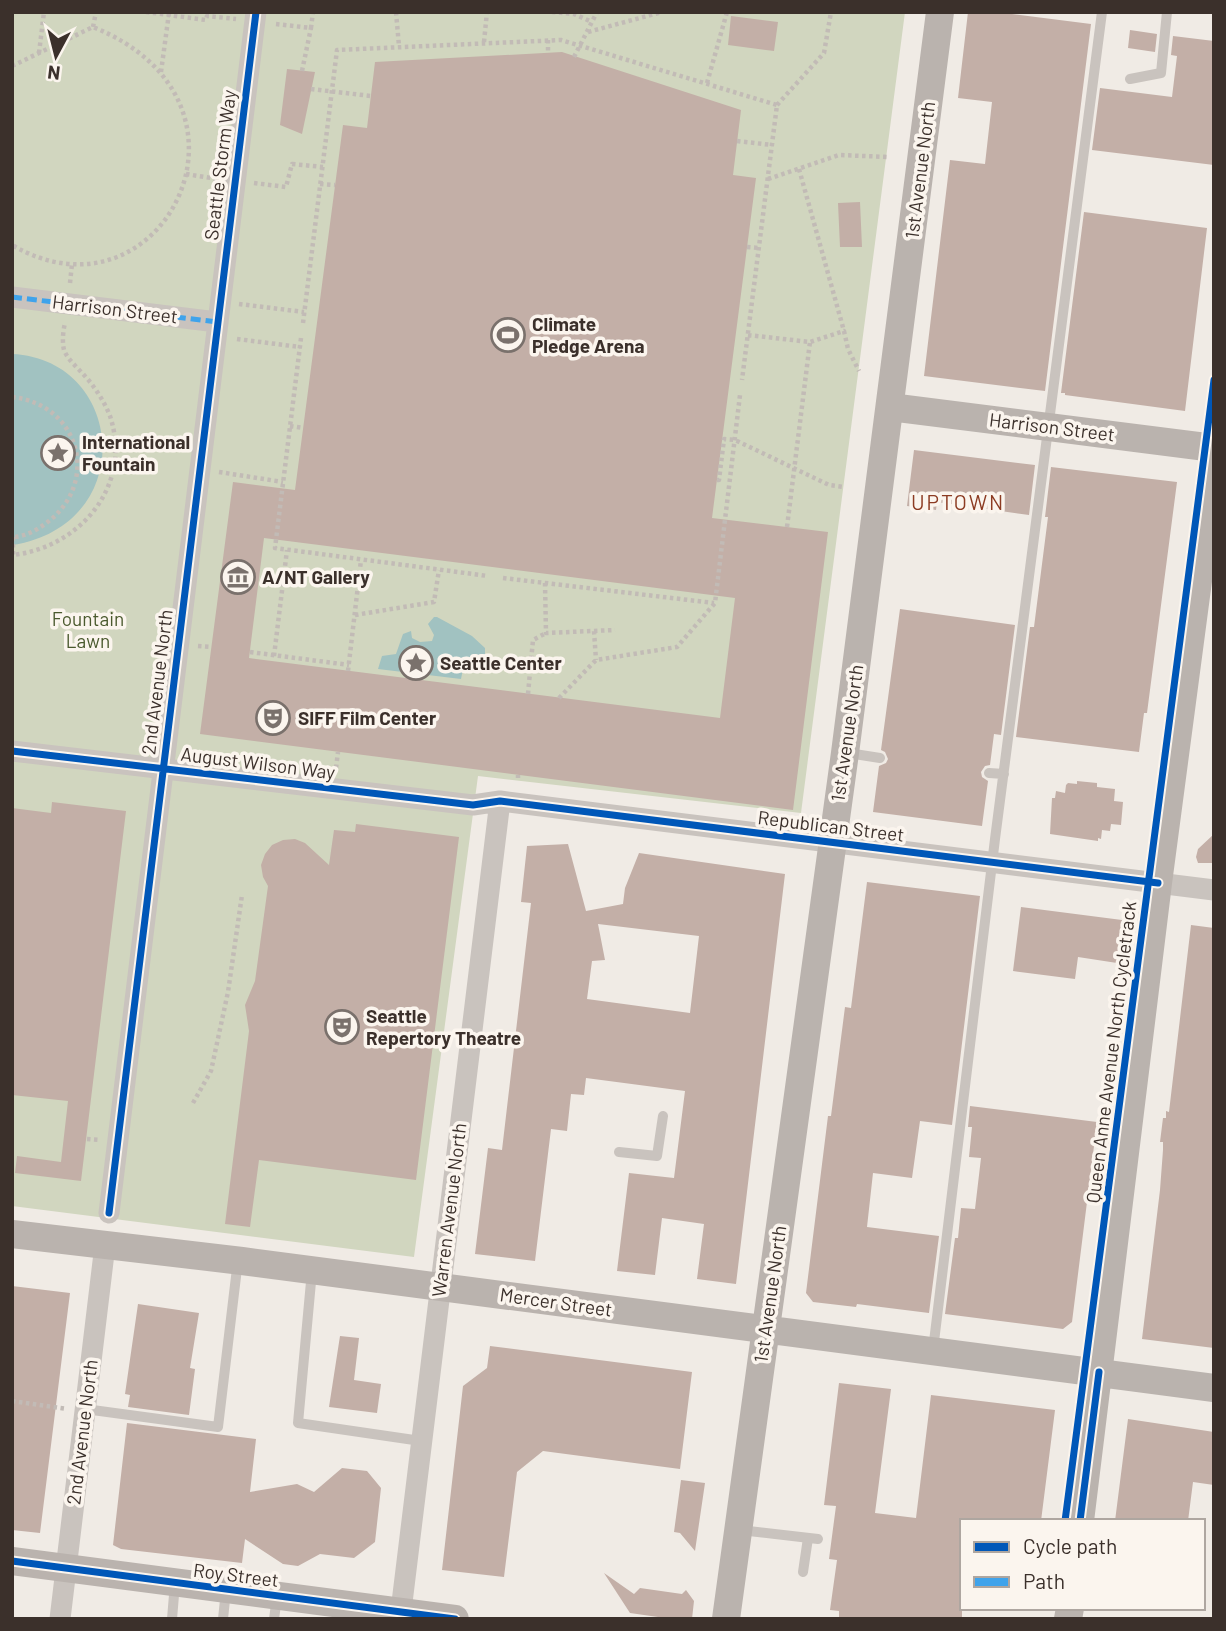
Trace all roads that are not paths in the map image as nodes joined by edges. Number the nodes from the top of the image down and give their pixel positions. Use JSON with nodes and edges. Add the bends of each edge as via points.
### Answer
{"nodes":[{"id":1,"x":256,"y":12,"type":"edge"},
{"id":2,"x":940,"y":12,"type":"edge"},
{"id":3,"x":1102,"y":12,"type":"edge"},
{"id":4,"x":1167,"y":12,"type":"edge"},
{"id":5,"x":1130,"y":79,"type":"dead end"},
{"id":6,"x":12,"y":297,"type":"edge"},
{"id":7,"x":217,"y":320,"type":"junction"},
{"id":8,"x":890,"y":407,"type":"junction"},
{"id":9,"x":1049,"y":426,"type":"junction"},
{"id":10,"x":1214,"y":447,"type":"edge"},
{"id":11,"x":1214,"y":460,"type":"edge"},
{"id":12,"x":12,"y":751,"type":"edge"},
{"id":13,"x":845,"y":753,"type":"junction"},
{"id":14,"x":880,"y":758,"type":"dead end"},
{"id":15,"x":163,"y":767,"type":"junction"},
{"id":16,"x":989,"y":773,"type":"dead end"},
{"id":17,"x":1004,"y":774,"type":"junction"},
{"id":18,"x":500,"y":801,"type":"junction"},
{"id":19,"x":832,"y":842,"type":"junction"},
{"id":20,"x":992,"y":862,"type":"junction"},
{"id":21,"x":1158,"y":883,"type":"junction"},
{"id":22,"x":1214,"y":890,"type":"edge"},
{"id":23,"x":663,"y":1116,"type":"dead end"},
{"id":24,"x":619,"y":1152,"type":"dead end"},
{"id":25,"x":109,"y":1213,"type":"dead end"},
{"id":26,"x":12,"y":1234,"type":"edge"},
{"id":27,"x":105,"y":1245,"type":"junction"},
{"id":28,"x":237,"y":1260,"type":"junction"},
{"id":29,"x":312,"y":1270,"type":"junction"},
{"id":30,"x":440,"y":1286,"type":"junction"},
{"id":31,"x":765,"y":1330,"type":"junction"},
{"id":32,"x":933,"y":1351,"type":"junction"},
{"id":33,"x":1099,"y":1372,"type":"junction"},
{"id":34,"x":1214,"y":1388,"type":"edge"},
{"id":35,"x":77,"y":1409,"type":"junction"},
{"id":36,"x":421,"y":1441,"type":"junction"},
{"id":37,"x":1080,"y":1519,"type":"edge"},
{"id":38,"x":737,"y":1530,"type":"junction"},
{"id":39,"x":12,"y":1561,"type":"edge"},
{"id":40,"x":66,"y":1569,"type":"junction"},
{"id":41,"x":803,"y":1573,"type":"dead end"},
{"id":42,"x":175,"y":1583,"type":"junction"},
{"id":43,"x":226,"y":1589,"type":"junction"},
{"id":44,"x":276,"y":1607,"type":"edge"},
{"id":45,"x":400,"y":1615,"type":"edge"},
{"id":46,"x":60,"y":1619,"type":"edge"},
{"id":47,"x":172,"y":1619,"type":"edge"},
{"id":48,"x":223,"y":1619,"type":"edge"},
{"id":49,"x":455,"y":1619,"type":"edge"},
{"id":50,"x":726,"y":1619,"type":"edge"}],
"edges":[{"from":1,"to":7,"type":"street","name":"Seattle Storm Way"},
{"from":2,"to":8,"type":"main road","name":"1st Avenue North"},
{"from":3,"to":9,"type":"lane","via":[[1090,67]]},
{"from":4,"to":5,"type":"lane","via":[[1161,74]]},
{"from":6,"to":7,"type":"street","name":"Harrison Street"},
{"from":7,"to":15,"type":"street","name":"2nd Avenue North"},
{"from":8,"to":9,"type":"main road","name":"Harrison Street"},
{"from":8,"to":13,"type":"main road","name":"1st Avenue North"},
{"from":9,"to":10,"type":"main road","name":"Harrison Street"},
{"from":9,"to":17,"type":"lane"},
{"from":11,"to":21,"type":"main road"},
{"from":12,"to":15,"type":"street","name":"August Wilson Way"},
{"from":13,"to":14,"type":"lane"},
{"from":13,"to":19,"type":"main road","name":"1st Avenue North"},
{"from":15,"to":18,"type":"street","name":"August Wilson Way","via":[[472,805]]},
{"from":15,"to":25,"type":"street","name":"2nd Avenue North"},
{"from":16,"to":17,"type":"lane"},
{"from":17,"to":20,"type":"lane"},
{"from":18,"to":19,"type":"street","name":"Republican Street"},
{"from":18,"to":30,"type":"street","name":"Warren Avenue North"},
{"from":19,"to":20,"type":"street","name":"Republican Street"},
{"from":19,"to":31,"type":"main road","name":"1st Avenue North"},
{"from":20,"to":21,"type":"street","name":"Republican Street"},
{"from":20,"to":32,"type":"lane"},
{"from":21,"to":22,"type":"street","name":"Republican Street"},
{"from":21,"to":33,"type":"main road"},
{"from":23,"to":24,"type":"lane","via":[[657,1156]]},
{"from":26,"to":27,"type":"main road","name":"Mercer Street"},
{"from":27,"to":28,"type":"main road","name":"Mercer Street"},
{"from":27,"to":35,"type":"street","name":"2nd Avenue North"},
{"from":28,"to":29,"type":"main road","name":"Mercer Street"},
{"from":28,"to":35,"type":"lane","via":[[218,1427]]},
{"from":29,"to":30,"type":"main road","name":"Mercer Street"},
{"from":29,"to":36,"type":"lane","via":[[298,1423]]},
{"from":30,"to":31,"type":"main road","name":"Mercer Street"},
{"from":30,"to":36,"type":"street","name":"Warren Avenue North"},
{"from":31,"to":32,"type":"main road","name":"Mercer Street"},
{"from":31,"to":38,"type":"main road","name":"1st Avenue North"},
{"from":32,"to":33,"type":"main road","name":"Mercer Street"},
{"from":33,"to":34,"type":"main road","name":"Mercer Street"},
{"from":33,"to":37,"type":"main road"},
{"from":35,"to":40,"type":"street","name":"2nd Avenue North"},
{"from":36,"to":45,"type":"street","name":"Warren Avenue North"},
{"from":38,"to":41,"type":"lane","via":[[813,1538]]},
{"from":38,"to":50,"type":"main road","name":"1st Avenue North"},
{"from":39,"to":40,"type":"main road","name":"Roy Street"},
{"from":40,"to":42,"type":"main road","name":"Roy Street"},
{"from":40,"to":46,"type":"street","name":"2nd Avenue North"},
{"from":42,"to":43,"type":"main road","name":"Roy Street"},
{"from":42,"to":47,"type":"lane"},
{"from":43,"to":44,"type":"main road","name":"Roy Street"},
{"from":43,"to":48,"type":"lane"},
{"from":44,"to":45,"type":"main road","name":"Roy Street"},
{"from":45,"to":49,"type":"main road","name":"Roy Street"}]}
